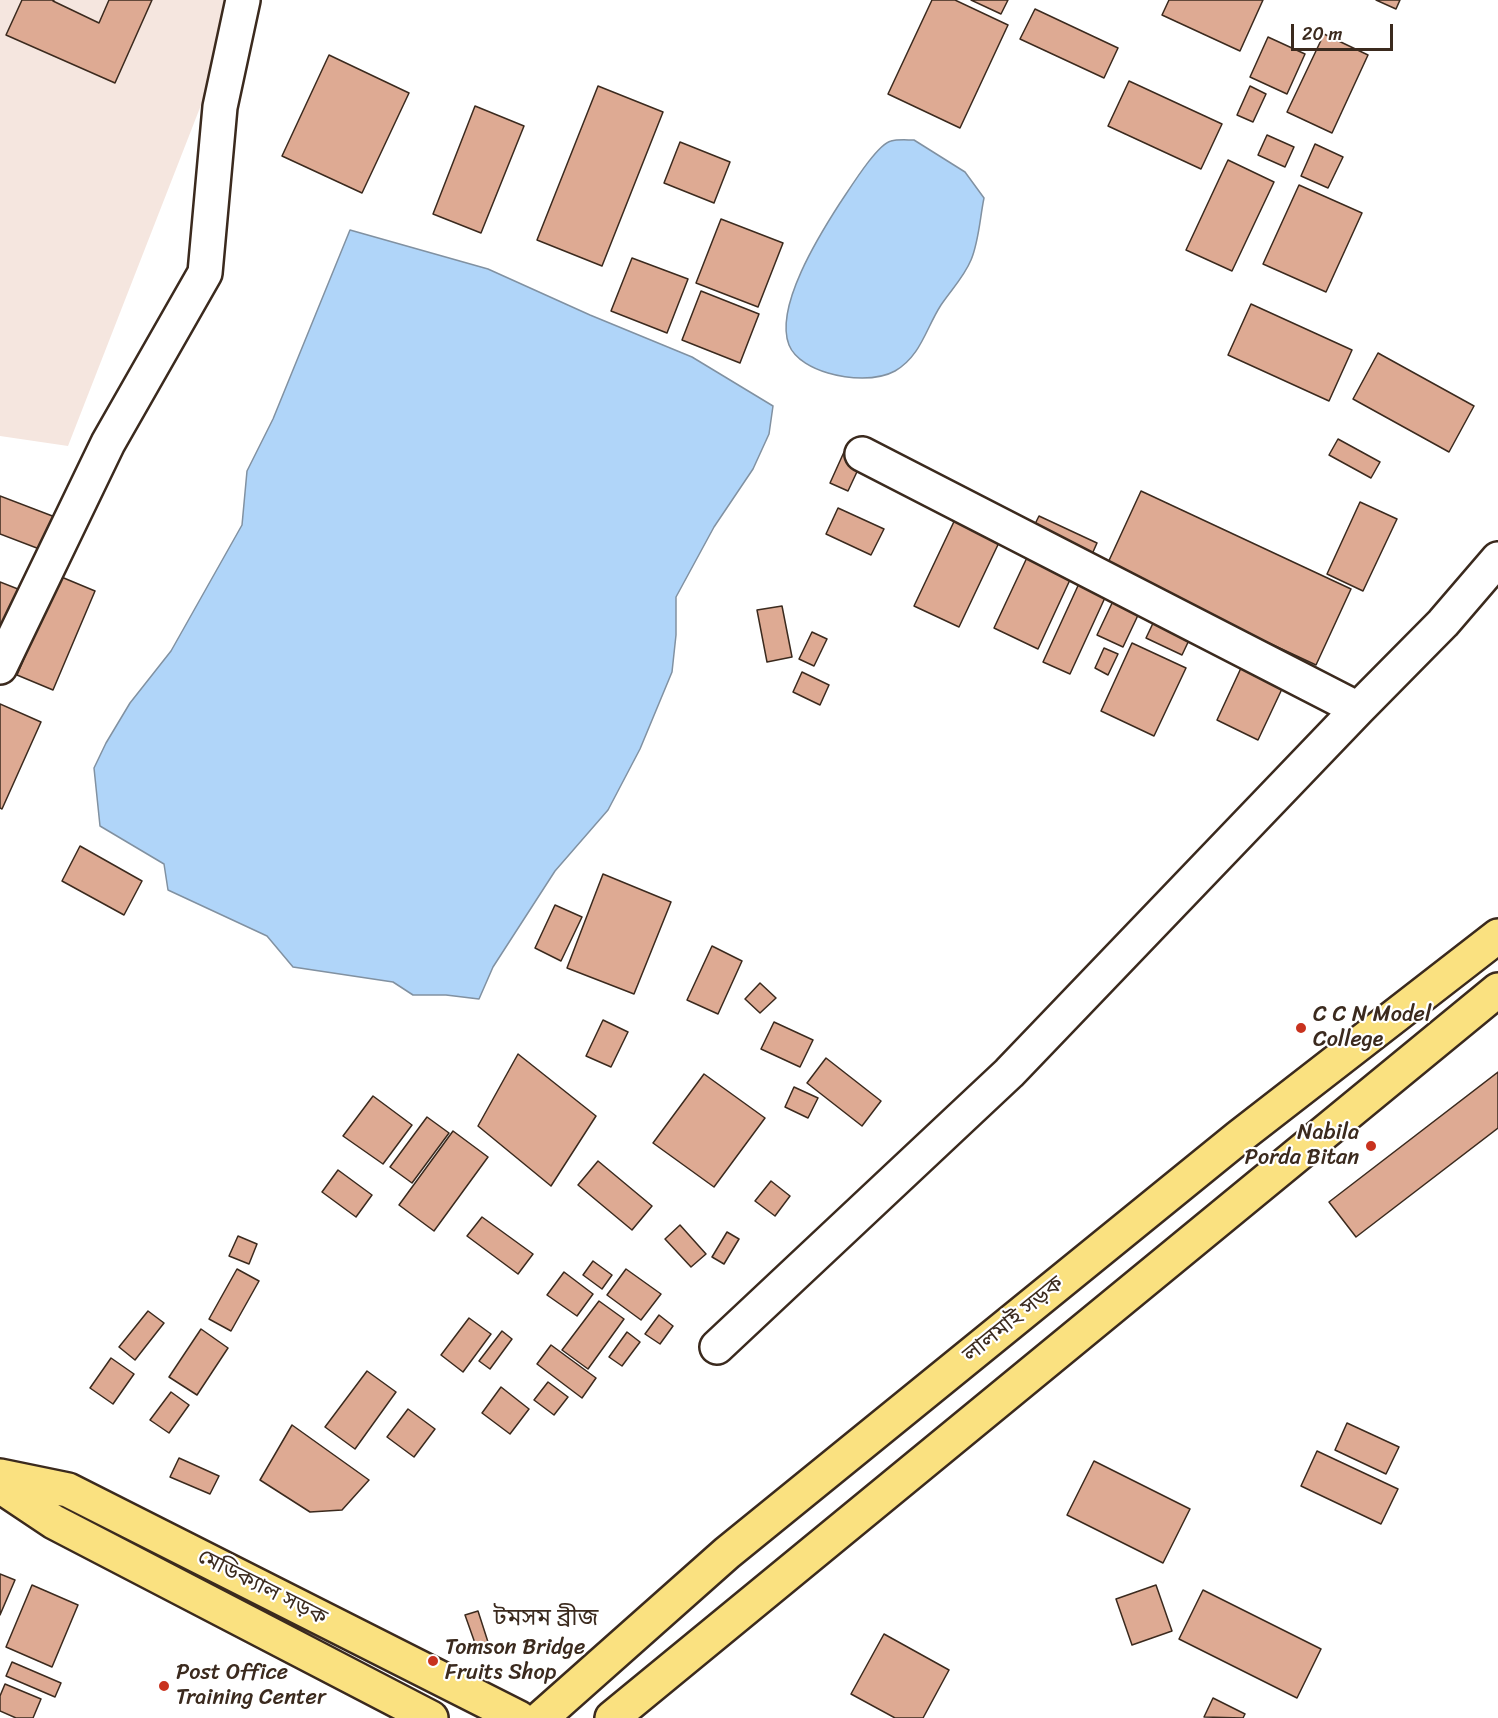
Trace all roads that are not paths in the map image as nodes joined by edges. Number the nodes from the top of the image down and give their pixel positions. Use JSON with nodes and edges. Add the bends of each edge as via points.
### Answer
{"nodes":[{"id":1,"x":243,"y":0,"type":"edge"},
{"id":2,"x":862,"y":454,"type":"dead end"},
{"id":3,"x":1498,"y":559,"type":"edge"},
{"id":4,"x":0,"y":667,"type":"edge"},
{"id":5,"x":1358,"y":709,"type":"junction"},
{"id":6,"x":1498,"y":936,"type":"edge"},
{"id":7,"x":1498,"y":990,"type":"edge"},
{"id":8,"x":1239,"y":1137,"type":"junction"},
{"id":9,"x":1270,"y":1177,"type":"junction"},
{"id":10,"x":717,"y":1347,"type":"dead end"},
{"id":11,"x":0,"y":1476,"type":"edge"},
{"id":12,"x":0,"y":1486,"type":"edge"},
{"id":13,"x":303,"y":1609,"type":"junction"},
{"id":14,"x":284,"y":1642,"type":"junction"},
{"id":15,"x":431,"y":1718,"type":"edge"},
{"id":16,"x":519,"y":1718,"type":"edge"},
{"id":17,"x":542,"y":1718,"type":"edge"},
{"id":18,"x":612,"y":1718,"type":"edge"}],
"edges":[{"from":1,"to":4,"type":"street","via":[[220,107],[205,273],[108,443]]},
{"from":2,"to":5,"type":"street"},
{"from":3,"to":5,"type":"street","via":[[1443,623]]},
{"from":5,"to":10,"type":"street","via":[[1009,1072]]},
{"from":6,"to":8,"type":"main road","name":"লালমাই সড়ক"},
{"from":7,"to":9,"type":"main road"},
{"from":8,"to":9,"type":"main road"},
{"from":8,"to":17,"type":"main road","name":"লালমাই সড়ক","via":[[728,1553]]},
{"from":9,"to":18,"type":"main road"},
{"from":11,"to":13,"type":"main road","name":"মেডিক্যাল সড়ক","via":[[68,1490]]},
{"from":12,"to":14,"type":"main road","name":"মেডিক্যাল সড়ক","via":[[54,1522]]},
{"from":13,"to":14,"type":"main road"},
{"from":13,"to":16,"type":"main road","name":"মেডিক্যাল সড়ক"},
{"from":14,"to":15,"type":"main road","name":"মেডিক্যাল সড়ক"}]}
